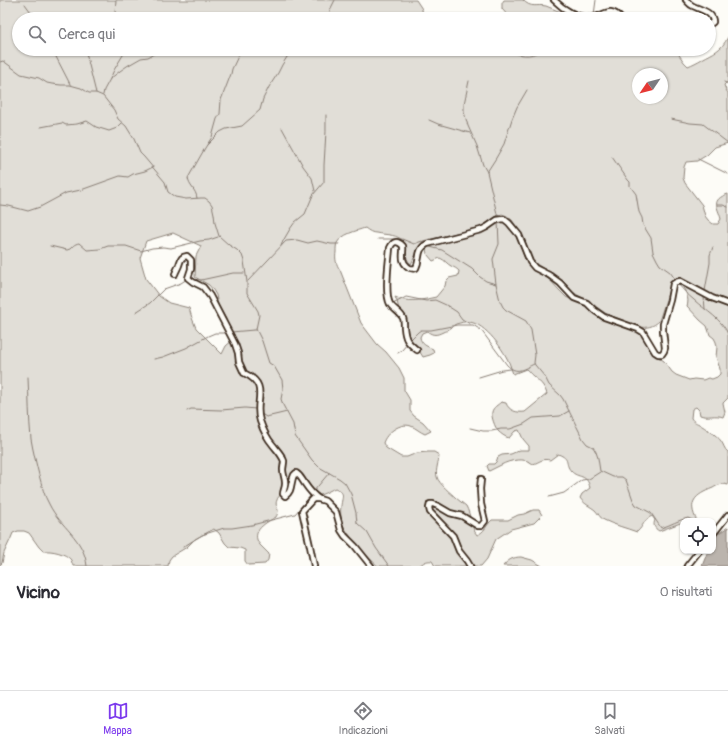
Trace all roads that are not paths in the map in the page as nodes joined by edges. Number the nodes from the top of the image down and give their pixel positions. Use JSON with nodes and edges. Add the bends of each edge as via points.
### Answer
{"nodes":[{"id":1,"x":554,"y":0,"type":"edge"},
{"id":2,"x":686,"y":0,"type":"edge"},
{"id":3,"x":573,"y":12,"type":"edge"},
{"id":4,"x":706,"y":12,"type":"edge"},
{"id":5,"x":175,"y":274,"type":"dead end"},
{"id":6,"x":728,"y":304,"type":"edge"},
{"id":7,"x":417,"y":350,"type":"dead end"},
{"id":8,"x":481,"y":479,"type":"dead end"},
{"id":9,"x":319,"y":499,"type":"junction"},
{"id":10,"x":728,"y":514,"type":"edge"},
{"id":11,"x":716,"y":530,"type":"edge"},
{"id":12,"x":697,"y":554,"type":"edge"},
{"id":13,"x":314,"y":566,"type":"edge"},
{"id":14,"x":372,"y":566,"type":"edge"},
{"id":15,"x":470,"y":566,"type":"edge"},
{"id":16,"x":687,"y":566,"type":"edge"}],
"edges":[{"from":1,"to":3,"type":"street"},
{"from":2,"to":4,"type":"street","via":[[692,6]]},
{"from":5,"to":9,"type":"street","via":[[180,259],[187,256],[191,260],[188,278],[203,287],[210,296],[236,348],[244,373],[255,380],[260,391],[257,408],[259,420],[284,462],[284,496],[292,488],[292,478],[296,473]]},
{"from":6,"to":7,"type":"street","via":[[680,281],[673,284],[663,324],[665,348],[662,354],[658,354],[643,332],[604,317],[587,303],[574,298],[549,275],[535,268],[519,235],[509,222],[502,218],[481,230],[423,246],[420,249],[418,264],[413,269],[402,259],[403,246],[398,242],[392,244],[388,281],[389,302],[402,316],[405,337]]},
{"from":8,"to":15,"type":"street","via":[[481,504],[485,521],[481,526],[433,504],[430,504],[429,508],[453,536],[459,551]]},
{"from":9,"to":13,"type":"street","via":[[313,500],[302,511]]},
{"from":9,"to":14,"type":"street","via":[[325,501],[336,512],[341,530]]},
{"from":10,"to":11,"type":"street"},
{"from":12,"to":16,"type":"street"}]}
